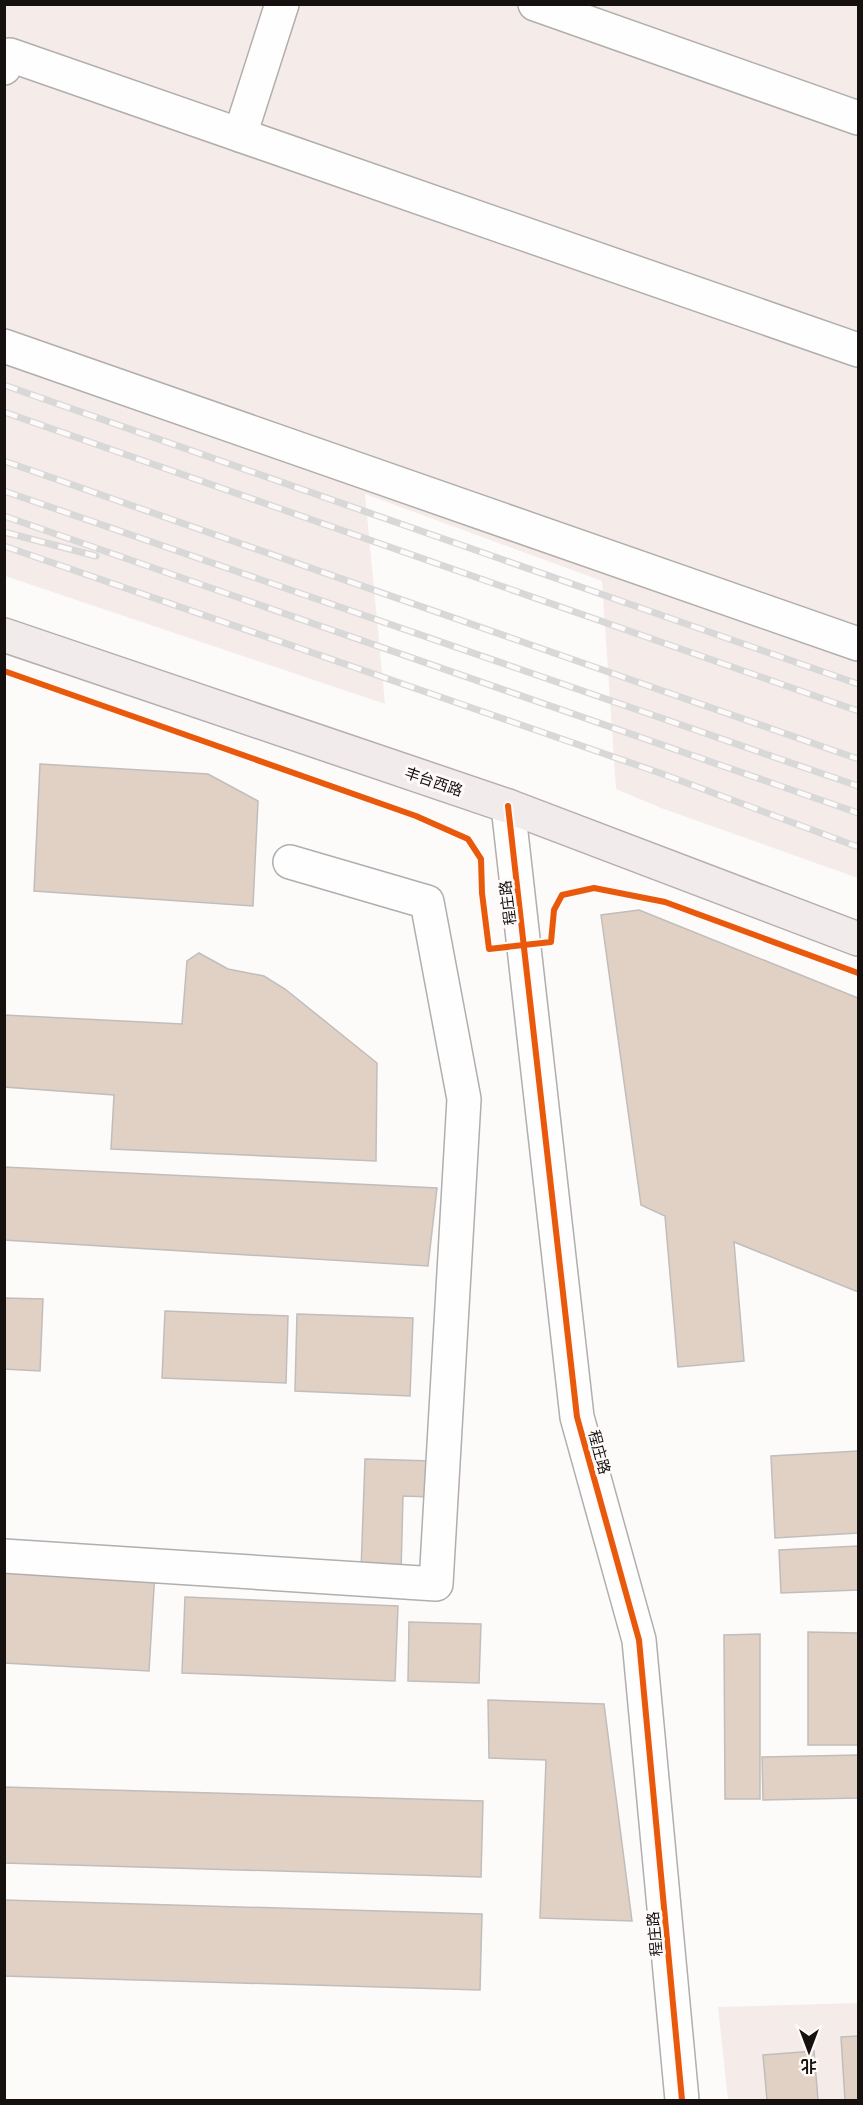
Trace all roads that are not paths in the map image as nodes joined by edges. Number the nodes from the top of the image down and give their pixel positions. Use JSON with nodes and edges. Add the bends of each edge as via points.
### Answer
{"nodes":[{"id":1,"x":282,"y":4,"type":"edge"},
{"id":2,"x":535,"y":4,"type":"edge"},
{"id":3,"x":4,"y":68,"type":"edge"},
{"id":4,"x":858,"y":118,"type":"edge"},
{"id":5,"x":240,"y":135,"type":"junction"},
{"id":6,"x":4,"y":346,"type":"edge"},
{"id":7,"x":858,"y":350,"type":"edge"},
{"id":8,"x":4,"y":635,"type":"edge"},
{"id":9,"x":858,"y":644,"type":"edge"},
{"id":10,"x":508,"y":806,"type":"junction"},
{"id":11,"x":290,"y":862,"type":"dead end"},
{"id":12,"x":858,"y":939,"type":"edge"},
{"id":13,"x":4,"y":1556,"type":"edge"},
{"id":14,"x":682,"y":2100,"type":"edge"}],
"edges":[{"from":1,"to":5,"type":"street"},
{"from":2,"to":4,"type":"street"},
{"from":3,"to":5,"type":"street","via":[[9,55]]},
{"from":5,"to":7,"type":"street"},
{"from":6,"to":9,"type":"street"},
{"from":8,"to":10,"type":"main road","name":"丰台西路"},
{"from":10,"to":12,"type":"main road","name":"丰台西路"},
{"from":10,"to":14,"type":"street","name":"程庄路","via":[[577,1417],[639,1640]]},
{"from":11,"to":13,"type":"street","via":[[427,902],[464,1099],[436,1584]]}]}
